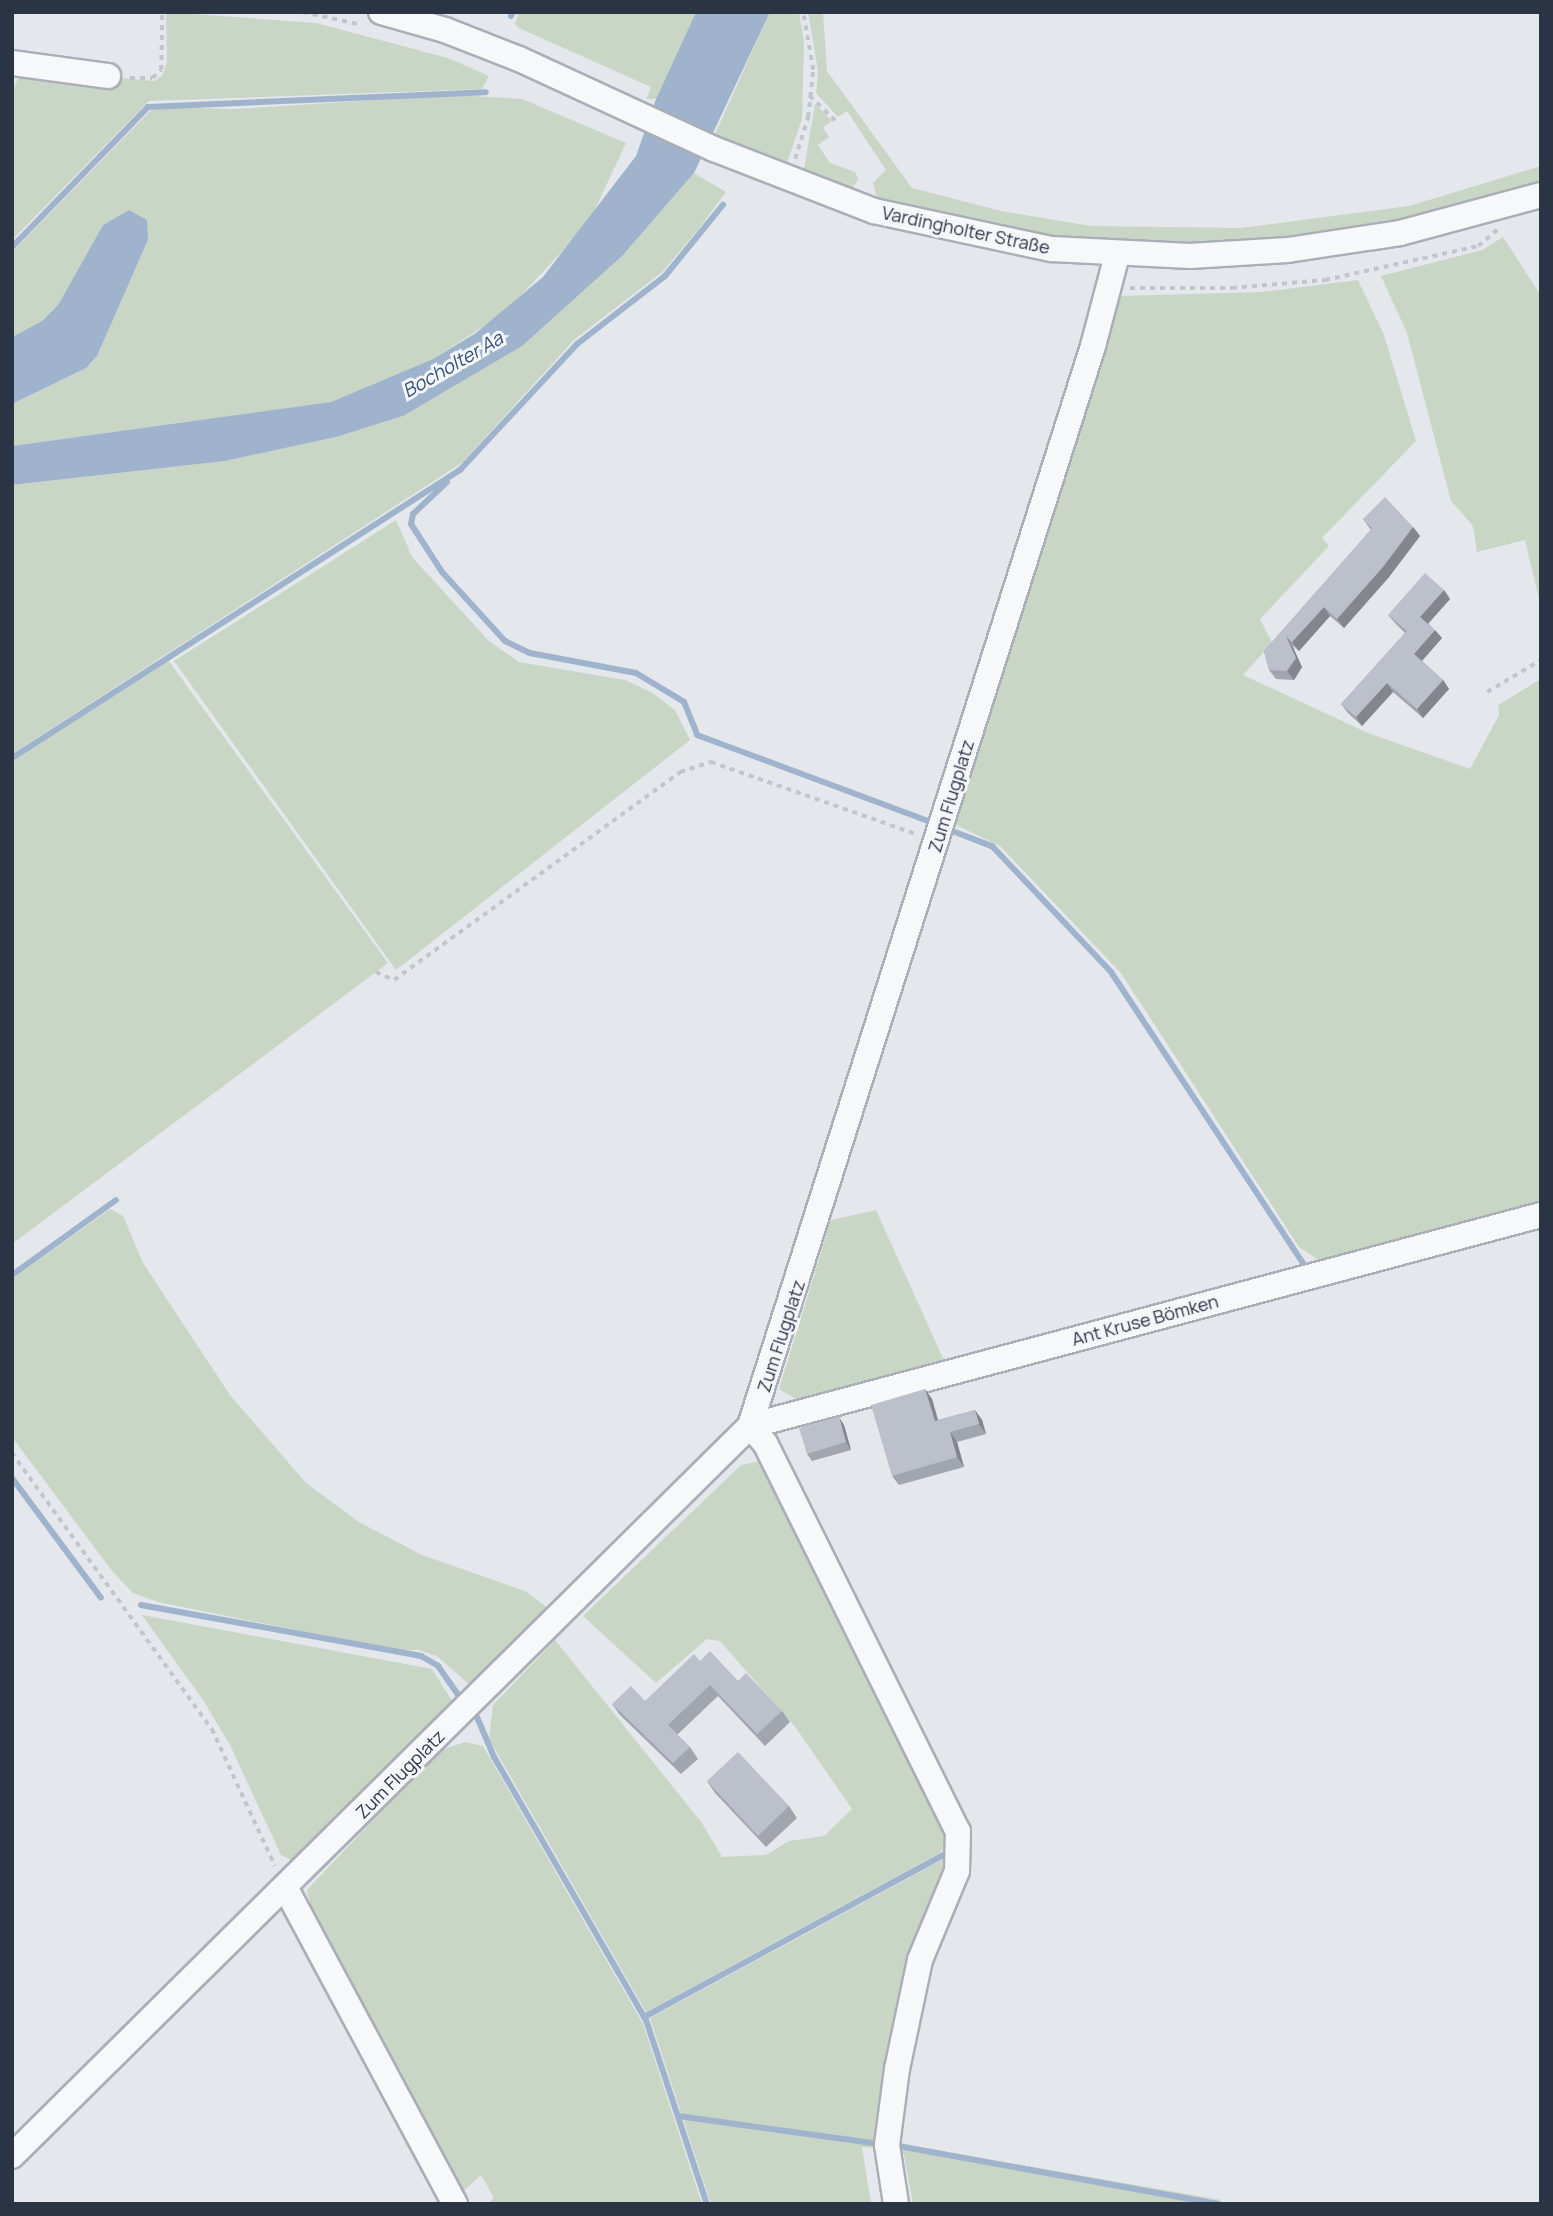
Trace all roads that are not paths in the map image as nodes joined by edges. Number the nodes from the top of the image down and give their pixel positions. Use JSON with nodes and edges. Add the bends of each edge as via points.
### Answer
{"nodes":[{"id":1,"x":381,"y":12,"type":"edge"},
{"id":2,"x":12,"y":63,"type":"edge"},
{"id":3,"x":108,"y":76,"type":"road end"},
{"id":4,"x":1541,"y":195,"type":"edge"},
{"id":5,"x":1117,"y":255,"type":"junction"},
{"id":6,"x":1541,"y":1215,"type":"edge"},
{"id":7,"x":750,"y":1426,"type":"junction"},
{"id":8,"x":285,"y":1887,"type":"junction"},
{"id":9,"x":12,"y":2156,"type":"edge"},
{"id":10,"x":455,"y":2204,"type":"edge"},
{"id":11,"x":896,"y":2204,"type":"edge"}],
"edges":[{"from":1,"to":5,"type":"street","name":"Vardingholter Straße","via":[[445,30],[789,180],[932,226],[1052,249]]},
{"from":2,"to":3,"type":"street"},
{"from":4,"to":5,"type":"street","name":"Vardingholter Straße","via":[[1359,241],[1227,255]]},
{"from":5,"to":7,"type":"street","name":"Zum Flugplatz","via":[[1111,287]]},
{"from":6,"to":7,"type":"street","name":"Ant Kruse Bömken"},
{"from":7,"to":8,"type":"street","name":"Zum Flugplatz"},
{"from":7,"to":11,"type":"street","via":[[765,1443],[958,1831],[957,1871],[920,1961],[897,2069],[887,2146]]},
{"from":8,"to":9,"type":"street","name":"Zum Flugplatz"},
{"from":8,"to":10,"type":"street"}]}
